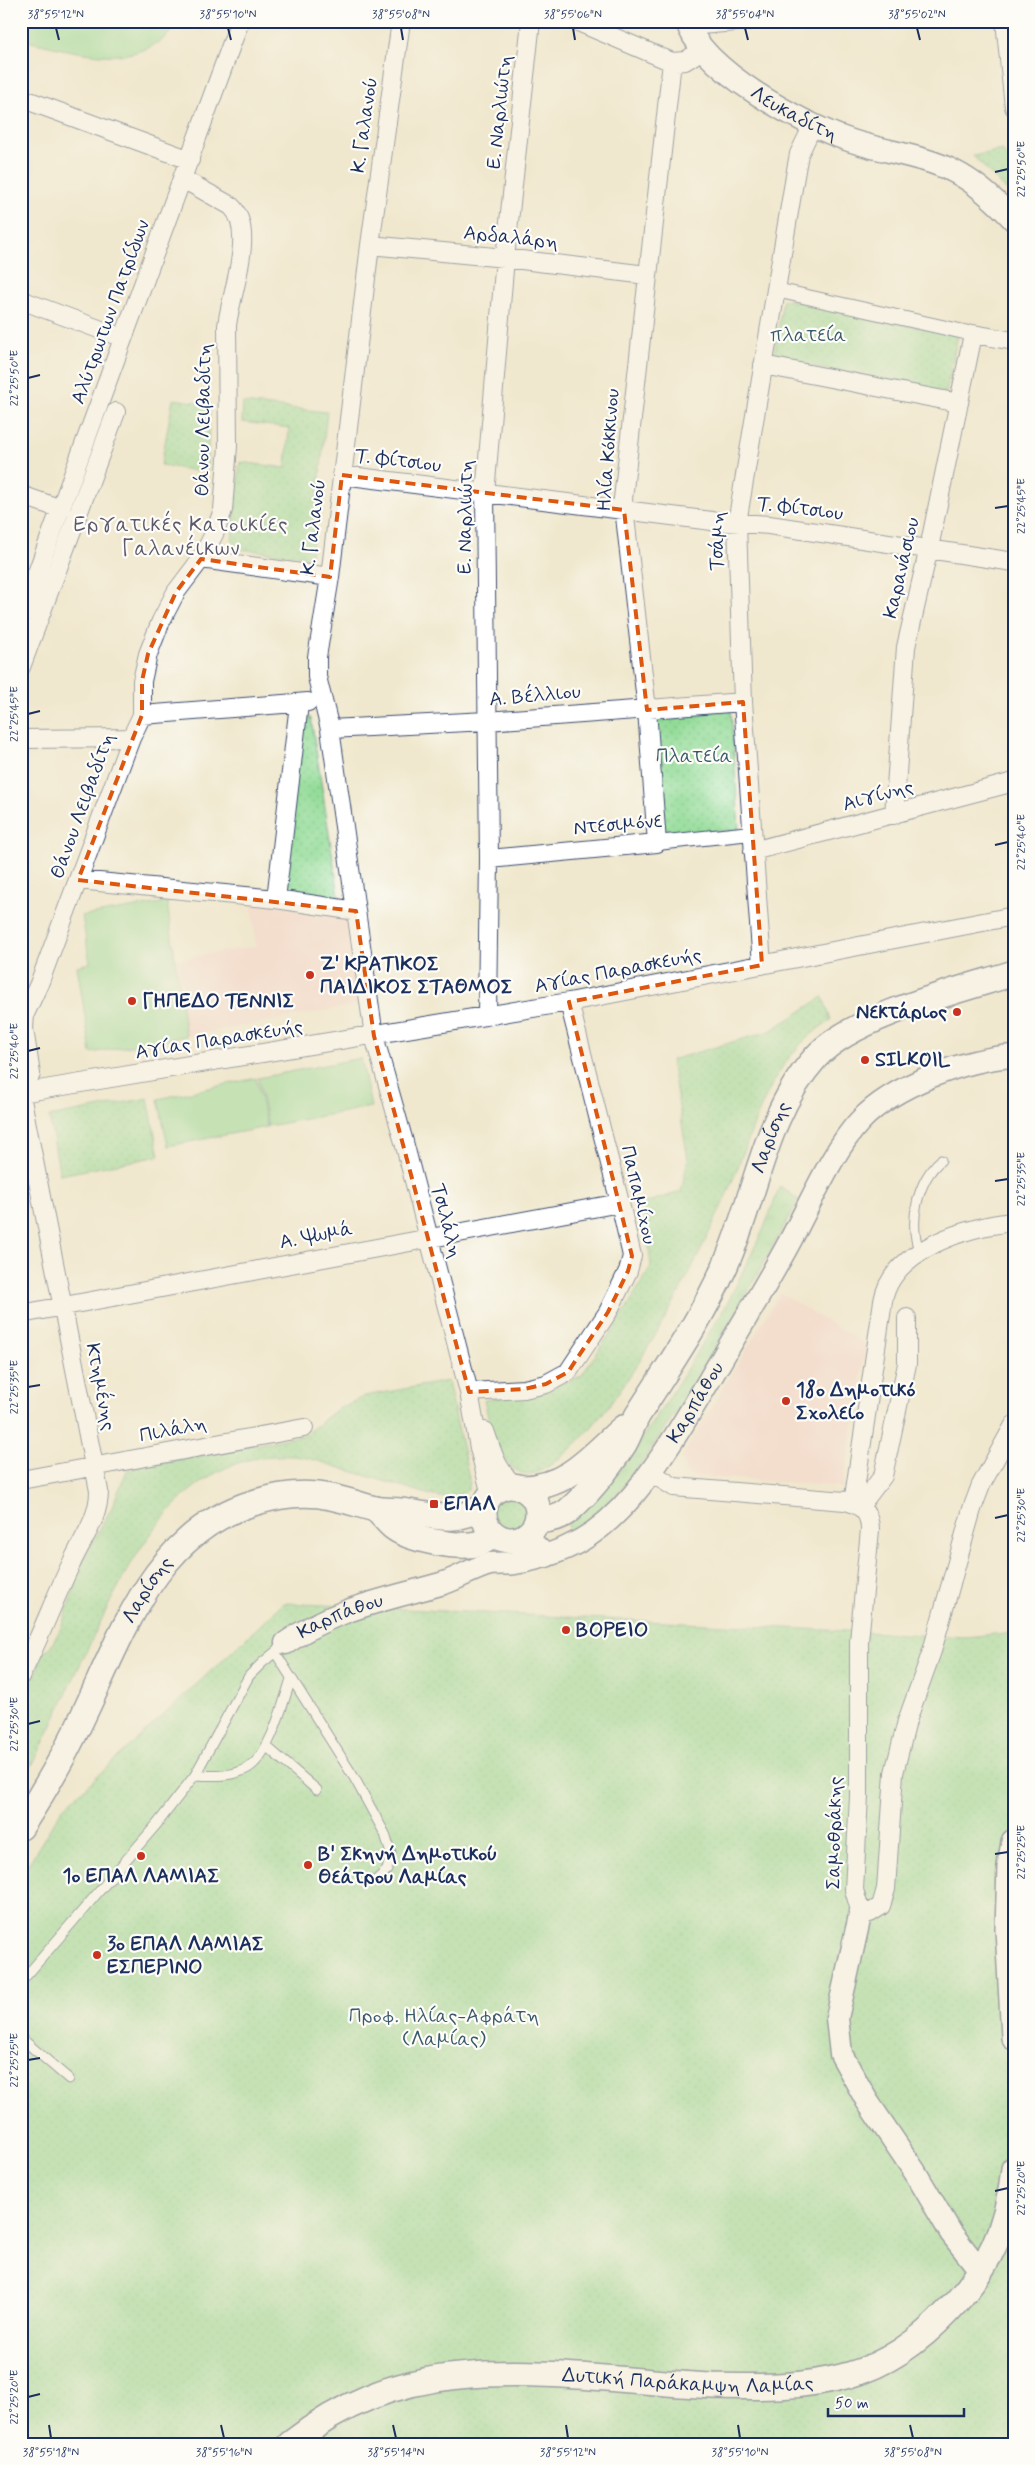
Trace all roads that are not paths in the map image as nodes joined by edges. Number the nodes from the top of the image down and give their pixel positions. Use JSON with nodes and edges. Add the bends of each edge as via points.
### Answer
{"nodes":[{"id":1,"x":240,"y":21,"type":"edge"},
{"id":2,"x":401,"y":21,"type":"edge"},
{"id":3,"x":531,"y":21,"type":"edge"},
{"id":4,"x":576,"y":21,"type":"edge"},
{"id":5,"x":748,"y":21,"type":"edge"},
{"id":6,"x":1005,"y":21,"type":"edge"},
{"id":7,"x":688,"y":24,"type":"edge"},
{"id":8,"x":702,"y":50,"type":"junction"},
{"id":9,"x":672,"y":62,"type":"junction"},
{"id":10,"x":21,"y":98,"type":"edge"},
{"id":11,"x":1014,"y":107,"type":"edge"},
{"id":12,"x":813,"y":125,"type":"junction"},
{"id":13,"x":190,"y":160,"type":"junction"},
{"id":14,"x":183,"y":179,"type":"junction"},
{"id":15,"x":1014,"y":220,"type":"edge"},
{"id":16,"x":370,"y":245,"type":"junction"},
{"id":17,"x":505,"y":258,"type":"junction"},
{"id":18,"x":647,"y":275,"type":"junction"},
{"id":19,"x":776,"y":290,"type":"junction"},
{"id":20,"x":21,"y":300,"type":"edge"},
{"id":21,"x":973,"y":334,"type":"junction"},
{"id":22,"x":123,"y":338,"type":"junction"},
{"id":23,"x":1014,"y":341,"type":"edge"},
{"id":24,"x":763,"y":365,"type":"junction"},
{"id":25,"x":959,"y":403,"type":"junction"},
{"id":26,"x":116,"y":412,"type":"dead end"},
{"id":27,"x":342,"y":475,"type":"junction"},
{"id":28,"x":485,"y":494,"type":"junction"},
{"id":29,"x":21,"y":495,"type":"edge"},
{"id":30,"x":61,"y":509,"type":"junction"},
{"id":31,"x":624,"y":510,"type":"junction"},
{"id":32,"x":737,"y":523,"type":"junction"},
{"id":33,"x":929,"y":548,"type":"junction"},
{"id":34,"x":201,"y":559,"type":"junction"},
{"id":35,"x":1014,"y":562,"type":"edge"},
{"id":36,"x":330,"y":577,"type":"junction"},
{"id":37,"x":21,"y":616,"type":"edge"},
{"id":38,"x":21,"y":667,"type":"edge"},
{"id":39,"x":322,"y":698,"type":"junction"},
{"id":40,"x":743,"y":702,"type":"junction"},
{"id":41,"x":299,"y":704,"type":"junction"},
{"id":42,"x":647,"y":710,"type":"junction"},
{"id":43,"x":142,"y":715,"type":"junction"},
{"id":44,"x":487,"y":721,"type":"junction"},
{"id":45,"x":330,"y":729,"type":"junction"},
{"id":46,"x":131,"y":738,"type":"junction"},
{"id":47,"x":21,"y":739,"type":"edge"},
{"id":48,"x":1014,"y":782,"type":"edge"},
{"id":49,"x":894,"y":815,"type":"junction"},
{"id":50,"x":751,"y":833,"type":"junction"},
{"id":51,"x":657,"y":843,"type":"junction"},
{"id":52,"x":753,"y":851,"type":"junction"},
{"id":53,"x":489,"y":859,"type":"junction"},
{"id":54,"x":78,"y":880,"type":"junction"},
{"id":55,"x":276,"y":899,"type":"junction"},
{"id":56,"x":356,"y":911,"type":"junction"},
{"id":57,"x":1014,"y":916,"type":"edge"},
{"id":58,"x":762,"y":965,"type":"junction"},
{"id":59,"x":1014,"y":973,"type":"edge"},
{"id":60,"x":569,"y":1002,"type":"junction"},
{"id":61,"x":23,"y":1015,"type":"edge"},
{"id":62,"x":487,"y":1016,"type":"junction"},
{"id":63,"x":374,"y":1036,"type":"junction"},
{"id":64,"x":1014,"y":1056,"type":"edge"},
{"id":65,"x":21,"y":1094,"type":"edge"},
{"id":66,"x":941,"y":1160,"type":"dead end"},
{"id":67,"x":620,"y":1202,"type":"junction"},
{"id":68,"x":1014,"y":1222,"type":"edge"},
{"id":69,"x":428,"y":1236,"type":"junction"},
{"id":70,"x":920,"y":1253,"type":"junction"},
{"id":71,"x":62,"y":1306,"type":"junction"},
{"id":72,"x":21,"y":1314,"type":"edge"},
{"id":73,"x":907,"y":1318,"type":"dead end"},
{"id":74,"x":469,"y":1392,"type":"junction"},
{"id":75,"x":638,"y":1415,"type":"junction"},
{"id":76,"x":475,"y":1418,"type":"junction"},
{"id":77,"x":1014,"y":1424,"type":"edge"},
{"id":78,"x":304,"y":1428,"type":"dead end"},
{"id":79,"x":94,"y":1467,"type":"junction"},
{"id":80,"x":650,"y":1472,"type":"junction"},
{"id":81,"x":21,"y":1480,"type":"edge"},
{"id":82,"x":519,"y":1487,"type":"junction"},
{"id":83,"x":488,"y":1501,"type":"junction"},
{"id":84,"x":857,"y":1504,"type":"junction"},
{"id":85,"x":376,"y":1509,"type":"junction"},
{"id":86,"x":516,"y":1533,"type":"junction"},
{"id":87,"x":546,"y":1556,"type":"junction"},
{"id":88,"x":491,"y":1564,"type":"junction"},
{"id":89,"x":281,"y":1647,"type":"junction"},
{"id":90,"x":26,"y":1654,"type":"edge"},
{"id":91,"x":21,"y":1675,"type":"edge"},
{"id":92,"x":291,"y":1679,"type":"junction"},
{"id":93,"x":266,"y":1746,"type":"junction"},
{"id":94,"x":195,"y":1775,"type":"junction"},
{"id":95,"x":317,"y":1790,"type":"dead end"},
{"id":96,"x":23,"y":1822,"type":"edge"},
{"id":97,"x":1014,"y":1842,"type":"edge"},
{"id":98,"x":375,"y":1881,"type":"dead end"},
{"id":99,"x":861,"y":1911,"type":"junction"},
{"id":100,"x":21,"y":1982,"type":"edge"},
{"id":101,"x":1014,"y":2036,"type":"edge"},
{"id":102,"x":21,"y":2038,"type":"edge"},
{"id":103,"x":70,"y":2079,"type":"dead end"},
{"id":104,"x":1014,"y":2169,"type":"edge"},
{"id":105,"x":980,"y":2270,"type":"junction"},
{"id":106,"x":290,"y":2444,"type":"edge"}],
"edges":[{"from":1,"to":13,"type":"street","name":"Αλύτρωτων Πατρίδων"},
{"from":2,"to":16,"type":"street","name":"Κ. Γαλανού"},
{"from":3,"to":17,"type":"street","name":"Ε. Ναρλιώτη"},
{"from":4,"to":9,"type":"street"},
{"from":5,"to":7,"type":"street"},
{"from":6,"to":11,"type":"street"},
{"from":7,"to":8,"type":"street"},
{"from":8,"to":9,"type":"street","via":[[684,61]]},
{"from":8,"to":12,"type":"street","name":"Λευκαδίτη","via":[[747,86]]},
{"from":9,"to":18,"type":"street","name":"Ηλία Κόκκινου"},
{"from":10,"to":13,"type":"street"},
{"from":12,"to":15,"type":"street","name":"Λευκαδίτη","via":[[850,141],[953,171],[984,192]]},
{"from":12,"to":19,"type":"street","name":"Τσάμη","via":[[799,154]]},
{"from":13,"to":14,"type":"street","name":"Αλύτρωτων Πατρίδων"},
{"from":14,"to":22,"type":"street","name":"Αλύτρωτων Πατρίδων"},
{"from":14,"to":34,"type":"street","name":"Θάνου Λειβαδίτη","via":[[237,212],[243,239],[227,326],[228,446],[223,510]]},
{"from":16,"to":17,"type":"street","name":"Αρδαλάρη"},
{"from":16,"to":27,"type":"street","name":"Κ. Γαλανού"},
{"from":17,"to":18,"type":"street","name":"Αρδαλάρη"},
{"from":17,"to":28,"type":"street","name":"Ε. Ναρλιώτη"},
{"from":18,"to":31,"type":"street","name":"Ηλία Κόκκινου","via":[[625,474]]},
{"from":19,"to":21,"type":"street"},
{"from":19,"to":24,"type":"street","name":"Τσάμη"},
{"from":20,"to":22,"type":"street"},
{"from":21,"to":23,"type":"street"},
{"from":21,"to":25,"type":"street","name":"Καρανάσιου"},
{"from":22,"to":30,"type":"street","name":"Αλύτρωτων Πατρίδων"},
{"from":24,"to":25,"type":"street"},
{"from":24,"to":32,"type":"street","name":"Τσάμη"},
{"from":25,"to":33,"type":"street","name":"Καρανάσιου"},
{"from":26,"to":38,"type":"street"},
{"from":27,"to":28,"type":"street","name":"Τ. Φίτσιου"},
{"from":27,"to":36,"type":"street","name":"Κ. Γαλανού"},
{"from":28,"to":31,"type":"street","name":"Τ. Φίτσιου"},
{"from":28,"to":44,"type":"street","name":"Ε. Ναρλιώτη"},
{"from":29,"to":30,"type":"street"},
{"from":30,"to":37,"type":"street","name":"Αλύτρωτων Πατρίδων"},
{"from":31,"to":32,"type":"street","name":"Τ. Φίτσιου"},
{"from":31,"to":42,"type":"street","name":"Ηλία Κόκκινου"},
{"from":32,"to":33,"type":"street","name":"Τ. Φίτσιου"},
{"from":32,"to":40,"type":"street","name":"Τσάμη"},
{"from":33,"to":35,"type":"street","name":"Τ. Φίτσιου"},
{"from":33,"to":49,"type":"street","name":"Καρανάσιου","via":[[906,647]]},
{"from":34,"to":36,"type":"street"},
{"from":34,"to":43,"type":"street","name":"Θάνου Λειβαδίτη","via":[[176,592],[148,654],[142,681]]},
{"from":36,"to":39,"type":"street","name":"Κ. Γαλανού","via":[[317,657]]},
{"from":39,"to":41,"type":"street"},
{"from":39,"to":45,"type":"street","name":"Κ. Γαλανού"},
{"from":40,"to":42,"type":"street","name":"Α. Βέλλιου"},
{"from":40,"to":50,"type":"street","name":"Τσάμη"},
{"from":41,"to":43,"type":"street"},
{"from":41,"to":55,"type":"street"},
{"from":42,"to":44,"type":"street","name":"Α. Βέλλιου"},
{"from":42,"to":51,"type":"street","name":"Ηλία Κόκκινου"},
{"from":43,"to":46,"type":"street","name":"Θάνου Λειβαδίτη"},
{"from":44,"to":45,"type":"street","name":"Α. Βέλλιου"},
{"from":44,"to":53,"type":"street","name":"Ε. Ναρλιώτη"},
{"from":45,"to":56,"type":"street","name":"Κ. Γαλανού"},
{"from":46,"to":47,"type":"street"},
{"from":46,"to":54,"type":"street","name":"Θάνου Λειβαδίτη"},
{"from":48,"to":49,"type":"street","name":"Αιγίνης"},
{"from":49,"to":52,"type":"street","name":"Αιγίνης"},
{"from":50,"to":51,"type":"street","name":"Ντεσιμόνε"},
{"from":50,"to":52,"type":"street","name":"Τσάμη"},
{"from":51,"to":53,"type":"street","name":"Ντεσιμόνε"},
{"from":52,"to":58,"type":"street","name":"Τσάμη"},
{"from":53,"to":62,"type":"street","name":"Ε. Ναρλιώτη"},
{"from":54,"to":55,"type":"street"},
{"from":54,"to":61,"type":"street","name":"Θάνου Λειβαδίτη","via":[[39,984]]},
{"from":55,"to":56,"type":"street"},
{"from":56,"to":63,"type":"street","name":"Κ. Γαλανού"},
{"from":57,"to":58,"type":"street","name":"Αγίας Παρασκευής"},
{"from":58,"to":60,"type":"street","name":"Αγίας Παρασκευής"},
{"from":59,"to":75,"type":"main road","name":"Λαρίσης","via":[[890,1013],[830,1044],[815,1059],[777,1120],[714,1290]]},
{"from":60,"to":62,"type":"street","name":"Αγίας Παρασκευής"},
{"from":60,"to":67,"type":"street","name":"Παπαμίχου"},
{"from":61,"to":65,"type":"street","name":"Θάνου Λειβαδίτη","via":[[31,1074]]},
{"from":62,"to":63,"type":"street","name":"Αγίας Παρασκευής"},
{"from":63,"to":65,"type":"street","name":"Αγίας Παρασκευής"},
{"from":63,"to":69,"type":"street","name":"Τσιλάλη"},
{"from":64,"to":80,"type":"street","name":"Καρπάθου","via":[[971,1063],[921,1081],[885,1101],[858,1123],[764,1289]]},
{"from":65,"to":71,"type":"street","name":"Κτημένης"},
{"from":66,"to":70,"type":"lane","via":[[929,1172],[919,1198],[914,1233]]},
{"from":67,"to":69,"type":"street","name":"Α. Ψωμά"},
{"from":67,"to":74,"type":"street","name":"Παπαμίχου","via":[[632,1256],[628,1271],[608,1312],[574,1365],[558,1379],[546,1384],[502,1392]]},
{"from":68,"to":70,"type":"street","via":[[974,1228]]},
{"from":69,"to":71,"type":"street","name":"Α. Ψωμά"},
{"from":69,"to":74,"type":"street","name":"Τσιλάλη"},
{"from":70,"to":84,"type":"street","via":[[897,1271],[884,1294]]},
{"from":71,"to":72,"type":"street","name":"Α. Ψωμά"},
{"from":71,"to":79,"type":"street","name":"Κτημένης"},
{"from":73,"to":84,"type":"street","via":[[907,1364],[883,1476]]},
{"from":74,"to":76,"type":"street","name":"Τσιλάλη"},
{"from":75,"to":82,"type":"main road","name":"Λαρίσης","via":[[575,1472],[551,1485]]},
{"from":75,"to":86,"type":"main road","name":"Λαρίσης","via":[[625,1442],[599,1479],[565,1513]]},
{"from":76,"to":82,"type":"street","via":[[484,1429],[496,1465]]},
{"from":76,"to":83,"type":"street"},
{"from":77,"to":99,"type":"street","name":"Σαμοθράκης","via":[[981,1485],[972,1509],[934,1645],[907,1720],[894,1773],[884,1900],[877,1910],[870,1913]]},
{"from":78,"to":79,"type":"street","name":"Πιλάλη"},
{"from":79,"to":81,"type":"street","name":"Πιλάλη"},
{"from":79,"to":90,"type":"street","name":"Κτημένης","via":[[99,1491],[96,1516]]},
{"from":80,"to":84,"type":"street","via":[[674,1487]]},
{"from":80,"to":87,"type":"street","name":"Καρπάθου","via":[[625,1504],[596,1531],[565,1550]]},
{"from":82,"to":83,"type":"main road","via":[[502,1487]]},
{"from":82,"to":86,"type":"main road","via":[[531,1494],[536,1502]]},
{"from":83,"to":85,"type":"main road","name":"Λαρίσης","via":[[472,1514],[452,1518]]},
{"from":83,"to":86,"type":"main road","via":[[485,1522]]},
{"from":84,"to":99,"type":"street","name":"Σαμοθράκης","via":[[868,1516],[870,1530],[862,1588],[858,1664],[859,1796],[854,1890],[856,1904]]},
{"from":85,"to":86,"type":"main road","name":"Λαρίσης","via":[[394,1528],[411,1536],[452,1544],[477,1544]]},
{"from":85,"to":96,"type":"main road","name":"Λαρίσης","via":[[322,1495],[284,1495],[226,1512],[191,1534],[149,1584],[70,1742]]},
{"from":86,"to":87,"type":"street"},
{"from":86,"to":88,"type":"street"},
{"from":87,"to":88,"type":"street","name":"Καρπάθου"},
{"from":88,"to":89,"type":"street","name":"Καρπάθου","via":[[445,1582],[348,1610],[303,1631]]},
{"from":89,"to":92,"type":"lane"},
{"from":89,"to":94,"type":"lane","via":[[250,1676]]},
{"from":90,"to":91,"type":"street","name":"Κτημένης"},
{"from":92,"to":93,"type":"lane"},
{"from":92,"to":98,"type":"lane","via":[[355,1779],[385,1834],[391,1854],[386,1870]]},
{"from":93,"to":94,"type":"lane","via":[[257,1760],[239,1772],[220,1776]]},
{"from":93,"to":95,"type":"lane"},
{"from":94,"to":100,"type":"lane"},
{"from":97,"to":101,"type":"main road","via":[[1009,1873],[1008,1928]]},
{"from":99,"to":105,"type":"street","via":[[837,2018],[841,2054],[951,2233]]},
{"from":102,"to":103,"type":"lane"},
{"from":104,"to":105,"type":"main road","name":"Δυτική Παράκαμψη Λαμίας","via":[[1001,2234]]},
{"from":105,"to":106,"type":"main road","name":"Δυτική Παράκαμψη Λαμίας","via":[[958,2301],[909,2346],[884,2361],[842,2377],[764,2388],[547,2375],[459,2376],[407,2385],[353,2403]]}]}
